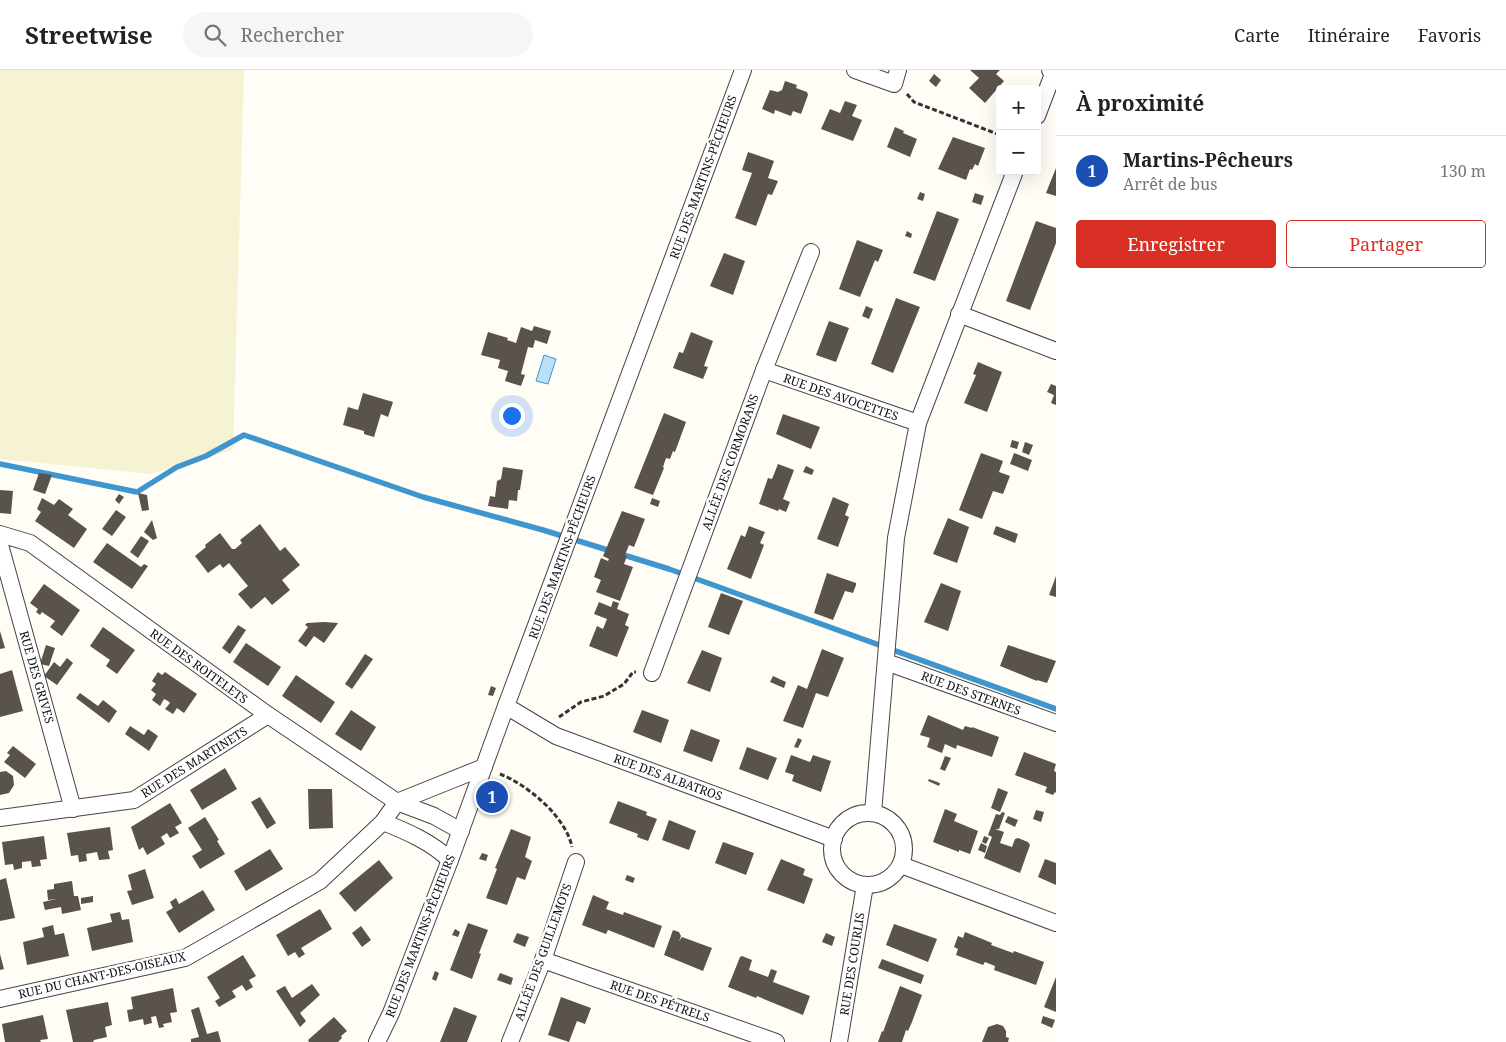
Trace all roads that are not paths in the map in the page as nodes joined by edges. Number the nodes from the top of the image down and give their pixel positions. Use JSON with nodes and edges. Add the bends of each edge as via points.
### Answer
{"nodes":[{"id":1,"x":743,"y":70,"type":"edge"},
{"id":2,"x":855,"y":70,"type":"edge"},
{"id":3,"x":1050,"y":70,"type":"edge"},
{"id":4,"x":896,"y":75,"type":"edge"},
{"id":5,"x":1041,"y":106,"type":"edge"},
{"id":6,"x":1013,"y":175,"type":"edge"},
{"id":7,"x":811,"y":252,"type":"dead end"},
{"id":8,"x":959,"y":314,"type":"junction"},
{"id":9,"x":1056,"y":352,"type":"edge"},
{"id":10,"x":764,"y":370,"type":"junction"},
{"id":11,"x":918,"y":423,"type":"junction"},
{"id":12,"x":0,"y":534,"type":"edge"},
{"id":13,"x":0,"y":545,"type":"edge"},
{"id":14,"x":886,"y":662,"type":"junction"},
{"id":15,"x":652,"y":673,"type":"road end"},
{"id":16,"x":506,"y":706,"type":"junction"},
{"id":17,"x":268,"y":715,"type":"junction"},
{"id":18,"x":1056,"y":723,"type":"edge"},
{"id":19,"x":484,"y":767,"type":"junction"},
{"id":20,"x":397,"y":802,"type":"junction"},
{"id":21,"x":73,"y":809,"type":"junction"},
{"id":22,"x":873,"y":813,"type":"junction"},
{"id":23,"x":0,"y":818,"type":"edge"},
{"id":24,"x":383,"y":822,"type":"junction"},
{"id":25,"x":461,"y":831,"type":"junction"},
{"id":26,"x":834,"y":838,"type":"junction"},
{"id":27,"x":450,"y":860,"type":"junction"},
{"id":28,"x":576,"y":862,"type":"road end"},
{"id":29,"x":901,"y":865,"type":"junction"},
{"id":30,"x":865,"y":885,"type":"junction"},
{"id":31,"x":1056,"y":923,"type":"edge"},
{"id":32,"x":543,"y":960,"type":"junction"},
{"id":33,"x":0,"y":998,"type":"edge"},
{"id":34,"x":377,"y":1042,"type":"edge"},
{"id":35,"x":510,"y":1042,"type":"edge"},
{"id":36,"x":776,"y":1042,"type":"edge"},
{"id":37,"x":839,"y":1042,"type":"edge"}],
"edges":[{"from":1,"to":16,"type":"street","name":"RUE DES MARTINS-PÊCHEURS"},
{"from":2,"to":4,"type":"street","via":[[894,84]]},
{"from":3,"to":5,"type":"street","via":[[1054,74]]},
{"from":6,"to":8,"type":"street"},
{"from":7,"to":10,"type":"street","name":"ALLÉE DES CORMORANS"},
{"from":8,"to":9,"type":"street"},
{"from":8,"to":11,"type":"street"},
{"from":10,"to":11,"type":"street","name":"RUE DES AVOCETTES"},
{"from":10,"to":15,"type":"street","name":"ALLÉE DES CORMORANS"},
{"from":11,"to":14,"type":"street","via":[[896,538]]},
{"from":12,"to":17,"type":"street","name":"RUE DES ROITELETS","via":[[30,543]]},
{"from":13,"to":21,"type":"street","name":"RUE DES GRIVES"},
{"from":14,"to":18,"type":"street","name":"RUE DES STERNES"},
{"from":14,"to":22,"type":"street"},
{"from":16,"to":19,"type":"street","name":"RUE DES MARTINS-PÊCHEURS"},
{"from":16,"to":26,"type":"street","name":"RUE DES ALBATROS","via":[[556,736]]},
{"from":17,"to":20,"type":"street","name":"RUE DES ROITELETS"},
{"from":17,"to":21,"type":"street","name":"RUE DES MARTINETS","via":[[134,800]]},
{"from":19,"to":20,"type":"street"},
{"from":19,"to":25,"type":"street","name":"RUE DES MARTINS-PÊCHEURS"},
{"from":20,"to":24,"type":"street"},
{"from":20,"to":25,"type":"street","name":"RUE DES ROITELETS","via":[[434,816]]},
{"from":21,"to":23,"type":"street","name":"RUE DES MARTINETS"},
{"from":22,"to":26,"type":"street","via":[[854,816],[843,824]]},
{"from":22,"to":29,"type":"street","via":[[886,817],[902,836]]},
{"from":24,"to":27,"type":"street","via":[[414,835]]},
{"from":24,"to":33,"type":"street","name":"RUE DU CHANT-DES-OISEAUX","via":[[320,881],[185,958]]},
{"from":25,"to":27,"type":"street","name":"RUE DES MARTINS-PÊCHEURS"},
{"from":26,"to":30,"type":"street","via":[[834,858],[839,870],[845,877]]},
{"from":27,"to":34,"type":"street","name":"RUE DES MARTINS-PÊCHEURS"},
{"from":28,"to":32,"type":"street","name":"ALLÉE DES GUILLEMOTS"},
{"from":29,"to":30,"type":"street","via":[[891,877]]},
{"from":29,"to":31,"type":"street"},
{"from":30,"to":37,"type":"street","name":"RUE DES COURLIS"},
{"from":32,"to":35,"type":"street","name":"ALLÉE DES GUILLEMOTS"},
{"from":32,"to":36,"type":"street","name":"RUE DES PÉTRELS"}]}
